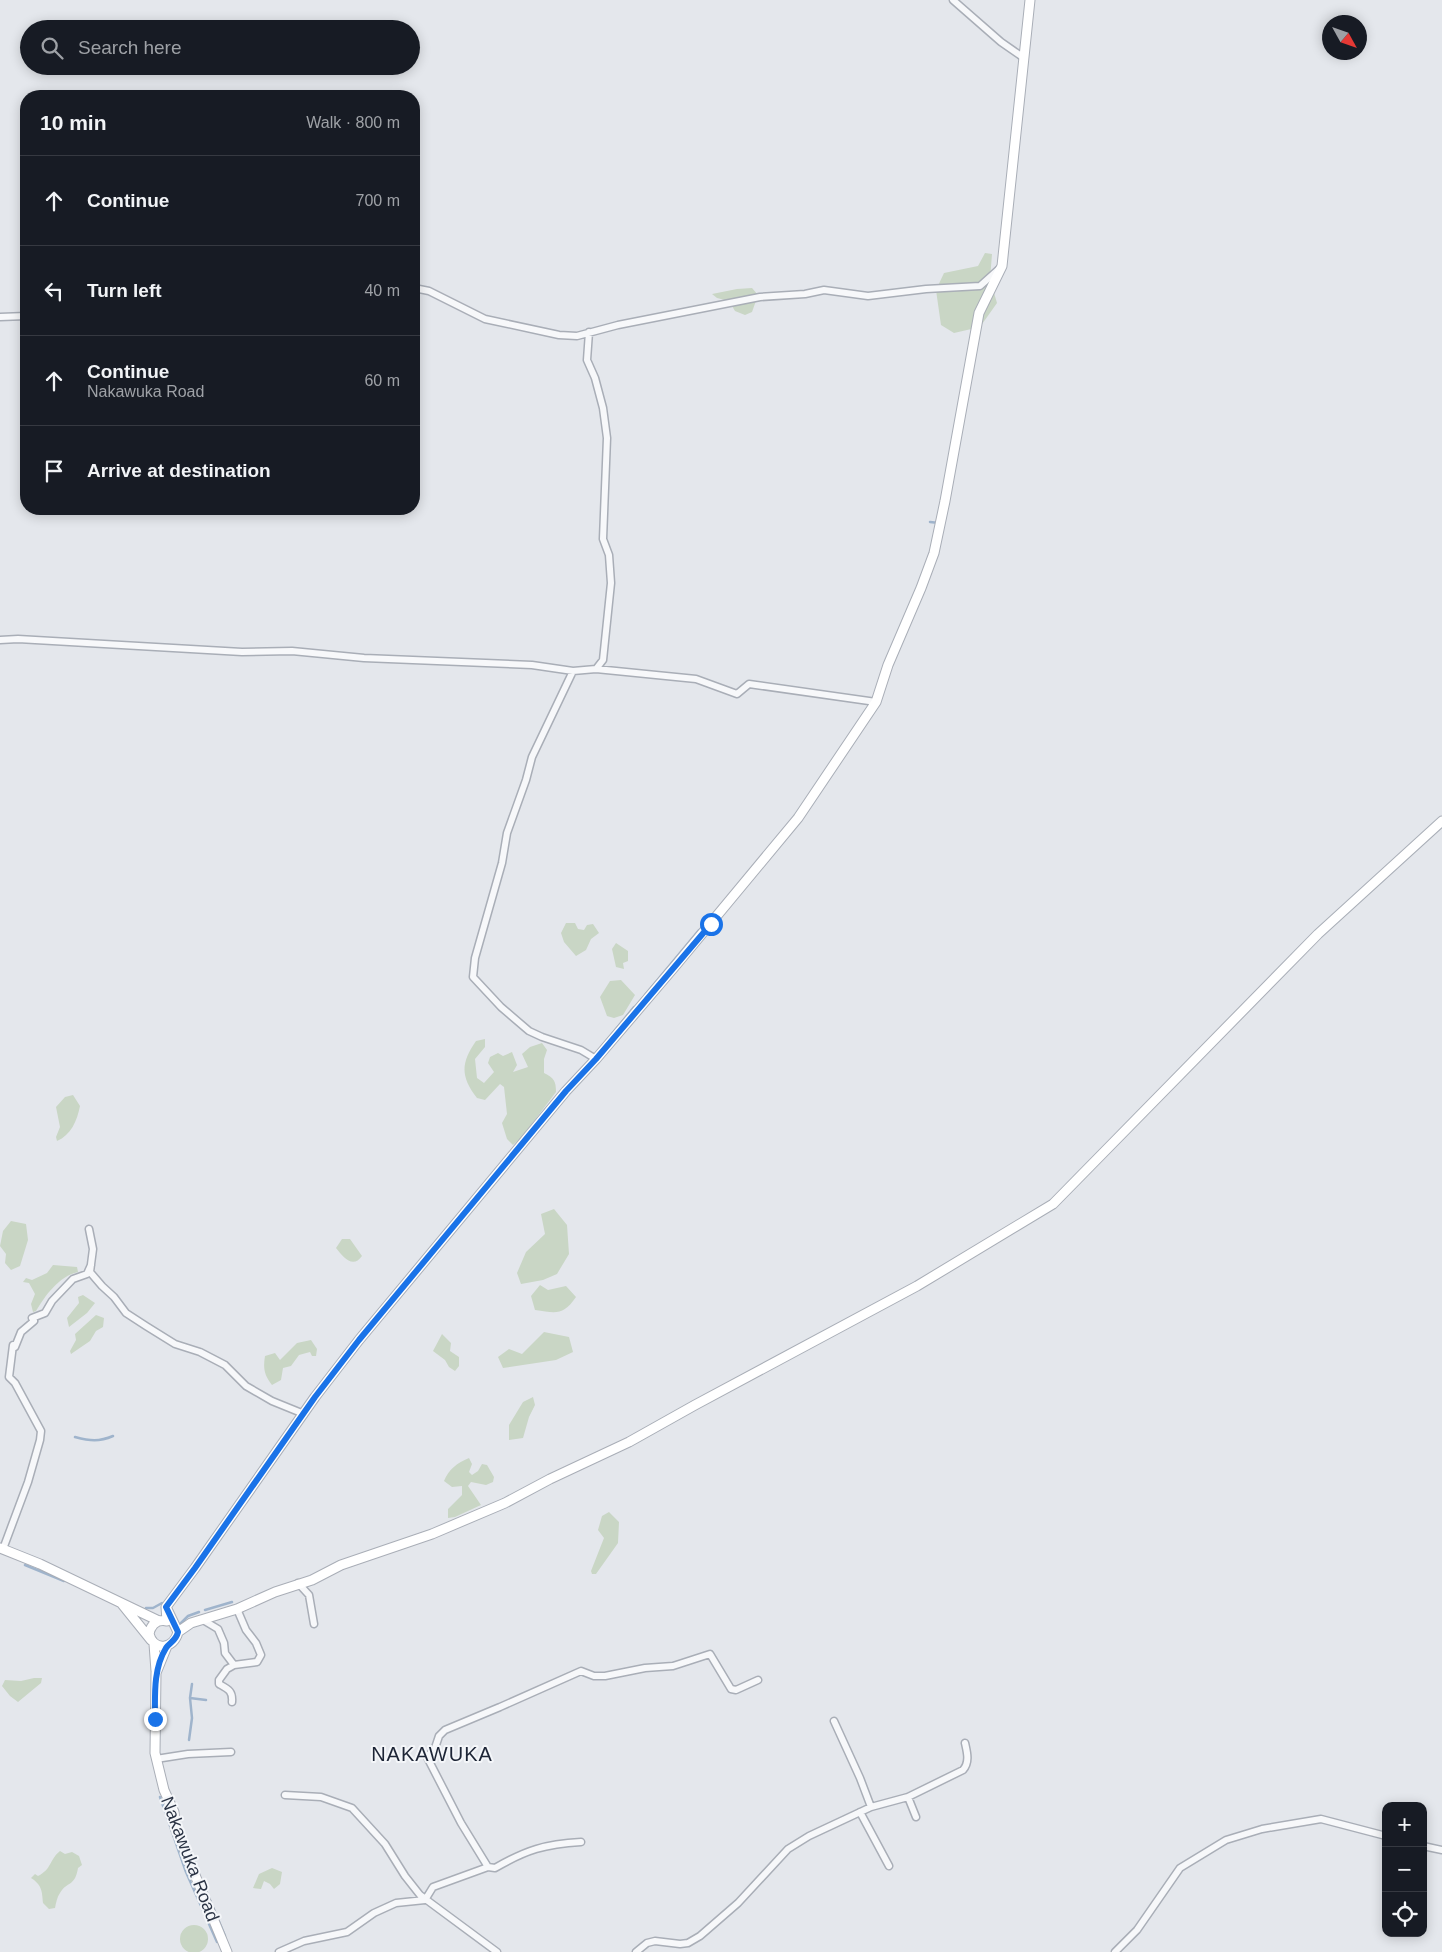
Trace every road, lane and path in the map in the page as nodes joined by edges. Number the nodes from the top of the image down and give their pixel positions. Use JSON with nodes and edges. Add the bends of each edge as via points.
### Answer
{"nodes":[{"id":1,"x":953,"y":0,"type":"edge"},
{"id":2,"x":1030,"y":0,"type":"edge"},
{"id":3,"x":1024,"y":58,"type":"junction"},
{"id":4,"x":1002,"y":266,"type":"junction"},
{"id":5,"x":420,"y":289,"type":"edge"},
{"id":6,"x":20,"y":316,"type":"edge"},
{"id":7,"x":0,"y":318,"type":"edge"},
{"id":8,"x":589,"y":332,"type":"junction"},
{"id":9,"x":0,"y":640,"type":"edge"},
{"id":10,"x":596,"y":669,"type":"junction"},
{"id":11,"x":573,"y":671,"type":"junction"},
{"id":12,"x":876,"y":702,"type":"junction"},
{"id":13,"x":1442,"y":821,"type":"edge"},
{"id":14,"x":596,"y":1059,"type":"junction"},
{"id":15,"x":89,"y":1229,"type":"dead end"},
{"id":16,"x":91,"y":1264,"type":"junction"},
{"id":17,"x":304,"y":1414,"type":"junction"},
{"id":18,"x":1,"y":1549,"type":"edge"},
{"id":19,"x":298,"y":1583,"type":"junction"},
{"id":20,"x":120,"y":1602,"type":"junction"},
{"id":21,"x":166,"y":1607,"type":"junction"},
{"id":22,"x":236,"y":1609,"type":"junction"},
{"id":23,"x":203,"y":1620,"type":"junction"},
{"id":24,"x":159,"y":1621,"type":"junction"},
{"id":25,"x":314,"y":1624,"type":"dead end"},
{"id":26,"x":178,"y":1632,"type":"junction"},
{"id":27,"x":152,"y":1642,"type":"junction"},
{"id":28,"x":167,"y":1646,"type":"junction"},
{"id":29,"x":234,"y":1665,"type":"junction"},
{"id":30,"x":156,"y":1673,"type":"junction"},
{"id":31,"x":758,"y":1680,"type":"dead end"},
{"id":32,"x":232,"y":1702,"type":"dead end"},
{"id":33,"x":834,"y":1721,"type":"dead end"},
{"id":34,"x":965,"y":1743,"type":"dead end"},
{"id":35,"x":231,"y":1752,"type":"dead end"},
{"id":36,"x":156,"y":1759,"type":"junction"},
{"id":37,"x":285,"y":1795,"type":"dead end"},
{"id":38,"x":908,"y":1797,"type":"junction"},
{"id":39,"x":870,"y":1807,"type":"junction"},
{"id":40,"x":860,"y":1812,"type":"junction"},
{"id":41,"x":916,"y":1817,"type":"dead end"},
{"id":42,"x":1382,"y":1835,"type":"edge"},
{"id":43,"x":581,"y":1842,"type":"dead end"},
{"id":44,"x":1427,"y":1847,"type":"edge"},
{"id":45,"x":1442,"y":1850,"type":"edge"},
{"id":46,"x":889,"y":1866,"type":"dead end"},
{"id":47,"x":488,"y":1867,"type":"junction"},
{"id":48,"x":426,"y":1900,"type":"junction"},
{"id":49,"x":227,"y":1952,"type":"edge"},
{"id":50,"x":279,"y":1952,"type":"edge"},
{"id":51,"x":497,"y":1952,"type":"edge"},
{"id":52,"x":636,"y":1952,"type":"edge"},
{"id":53,"x":1115,"y":1952,"type":"edge"}],
"edges":[{"from":1,"to":3,"type":"street"},
{"from":2,"to":3,"type":"main road"},
{"from":3,"to":4,"type":"main road"},
{"from":4,"to":8,"type":"street","via":[[980,286],[868,296],[824,290],[760,298]]},
{"from":4,"to":12,"type":"main road","via":[[979,313],[934,553]]},
{"from":5,"to":8,"type":"street","via":[[485,319],[558,335],[577,336]]},
{"from":6,"to":7,"type":"street"},
{"from":8,"to":10,"type":"street","via":[[587,360],[603,408],[607,438],[603,539],[609,556],[610,583],[603,660]]},
{"from":9,"to":11,"type":"street","via":[[292,652],[532,665]]},
{"from":10,"to":11,"type":"street"},
{"from":10,"to":12,"type":"street","via":[[696,679],[737,694],[749,684]]},
{"from":11,"to":14,"type":"street","via":[[532,757],[507,834],[473,977],[529,1031],[581,1050]]},
{"from":12,"to":14,"type":"main road","via":[[798,818]]},
{"from":13,"to":19,"type":"main road","via":[[1318,934],[1053,1204],[917,1286],[629,1442],[505,1503],[432,1534]]},
{"from":14,"to":17,"type":"main road","via":[[388,1304]]},
{"from":15,"to":16,"type":"street","via":[[93,1249]]},
{"from":16,"to":17,"type":"street","via":[[90,1272],[126,1313],[175,1344],[200,1352],[225,1366],[246,1386],[272,1401]]},
{"from":16,"to":18,"type":"street","via":[[87,1274],[66,1285],[45,1313],[32,1318],[34,1321],[21,1332],[15,1347],[13,1345],[8,1377],[16,1383],[41,1431],[28,1482]]},
{"from":17,"to":21,"type":"main road"},
{"from":18,"to":20,"type":"main road"},
{"from":19,"to":22,"type":"main road"},
{"from":19,"to":25,"type":"street","via":[[309,1595]]},
{"from":20,"to":24,"type":"main road"},
{"from":20,"to":27,"type":"main road"},
{"from":21,"to":24,"type":"main road","via":[[167,1621]]},
{"from":21,"to":26,"type":"main road"},
{"from":22,"to":23,"type":"main road"},
{"from":22,"to":29,"type":"street","via":[[260,1655],[257,1662]]},
{"from":23,"to":26,"type":"main road"},
{"from":23,"to":29,"type":"street","via":[[218,1629],[225,1653]]},
{"from":24,"to":27,"type":"main road","via":[[150,1628]]},
{"from":26,"to":28,"type":"main road","name":"Nakawuka Road","via":[[175,1640]]},
{"from":27,"to":28,"type":"main road","via":[[160,1647]]},
{"from":27,"to":30,"type":"main road"},
{"from":28,"to":30,"type":"main road","name":"Nakawuka Road"},
{"from":29,"to":32,"type":"street","via":[[219,1680],[219,1684],[233,1695]]},
{"from":30,"to":36,"type":"main road","name":"Nakawuka Road"},
{"from":31,"to":47,"type":"street","via":[[736,1690],[731,1689],[710,1654],[673,1666],[605,1676],[581,1671],[445,1730],[427,1757]]},
{"from":33,"to":39,"type":"street"},
{"from":34,"to":38,"type":"street","via":[[966,1767]]},
{"from":35,"to":36,"type":"street"},
{"from":36,"to":49,"type":"main road","name":"Nakawuka Road","via":[[174,1812],[174,1827]]},
{"from":37,"to":48,"type":"street","via":[[321,1797],[352,1808],[385,1844],[412,1886]]},
{"from":38,"to":39,"type":"street"},
{"from":38,"to":41,"type":"street"},
{"from":39,"to":40,"type":"street"},
{"from":40,"to":46,"type":"street"},
{"from":40,"to":52,"type":"street","via":[[788,1849],[738,1903],[700,1936],[688,1943],[647,1943]]},
{"from":42,"to":53,"type":"street","via":[[1321,1820],[1262,1829],[1226,1840],[1180,1868],[1137,1930]]},
{"from":43,"to":47,"type":"street","via":[[551,1844],[530,1850],[495,1868]]},
{"from":44,"to":45,"type":"street"},
{"from":47,"to":48,"type":"street","via":[[434,1888]]},
{"from":48,"to":50,"type":"street","via":[[396,1903],[374,1913],[347,1932],[304,1941]]},
{"from":48,"to":51,"type":"street"}]}
